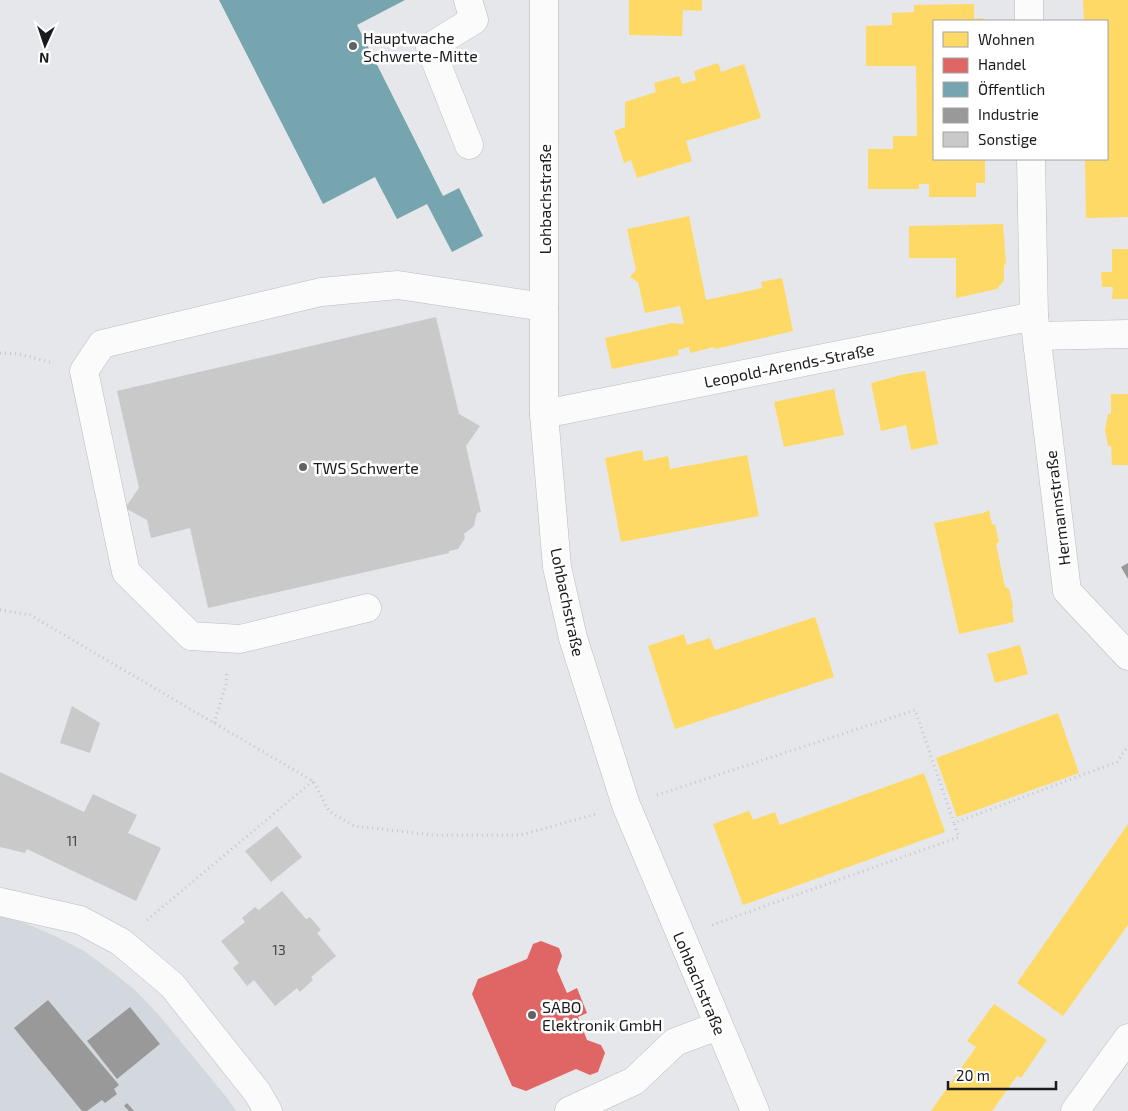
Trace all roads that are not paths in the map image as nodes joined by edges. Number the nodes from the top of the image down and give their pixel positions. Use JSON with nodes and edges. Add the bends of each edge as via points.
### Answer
{"nodes":[{"id":1,"x":468,"y":0,"type":"edge"},
{"id":2,"x":544,"y":0,"type":"edge"},
{"id":3,"x":1028,"y":0,"type":"edge"},
{"id":4,"x":1029,"y":20,"type":"edge"},
{"id":5,"x":469,"y":145,"type":"dead end"},
{"id":6,"x":1031,"y":160,"type":"edge"},
{"id":7,"x":544,"y":307,"type":"junction"},
{"id":8,"x":1035,"y":326,"type":"junction"},
{"id":9,"x":1128,"y":334,"type":"edge"},
{"id":10,"x":544,"y":414,"type":"junction"},
{"id":11,"x":367,"y":608,"type":"dead end"},
{"id":12,"x":1128,"y":656,"type":"edge"},
{"id":13,"x":0,"y":902,"type":"edge"},
{"id":14,"x":718,"y":1026,"type":"junction"},
{"id":15,"x":1128,"y":1038,"type":"edge"},
{"id":16,"x":268,"y":1111,"type":"edge"},
{"id":17,"x":569,"y":1111,"type":"edge"},
{"id":18,"x":755,"y":1111,"type":"edge"},
{"id":19,"x":1075,"y":1111,"type":"edge"}],
"edges":[{"from":1,"to":5,"type":"street","via":[[474,20],[430,47]]},
{"from":2,"to":7,"type":"street","name":"Lohbachstraße"},
{"from":3,"to":4,"type":"street"},
{"from":6,"to":8,"type":"street","name":"Hermannstraße"},
{"from":7,"to":10,"type":"street","name":"Lohbachstraße"},
{"from":7,"to":11,"type":"street","via":[[398,285],[321,292],[102,344],[84,371],[126,572],[191,636],[240,639]]},
{"from":8,"to":9,"type":"street"},
{"from":8,"to":10,"type":"street","name":"Leopold-Arends-Straße"},
{"from":8,"to":12,"type":"street","name":"Hermannstraße","via":[[1067,591]]},
{"from":10,"to":14,"type":"street","name":"Lohbachstraße","via":[[557,567],[573,638],[626,805]]},
{"from":13,"to":16,"type":"street","via":[[80,920],[121,942],[172,985],[257,1092]]},
{"from":14,"to":17,"type":"street","via":[[675,1042],[634,1081]]},
{"from":14,"to":18,"type":"street","name":"Lohbachstraße"},
{"from":15,"to":19,"type":"street"}]}
